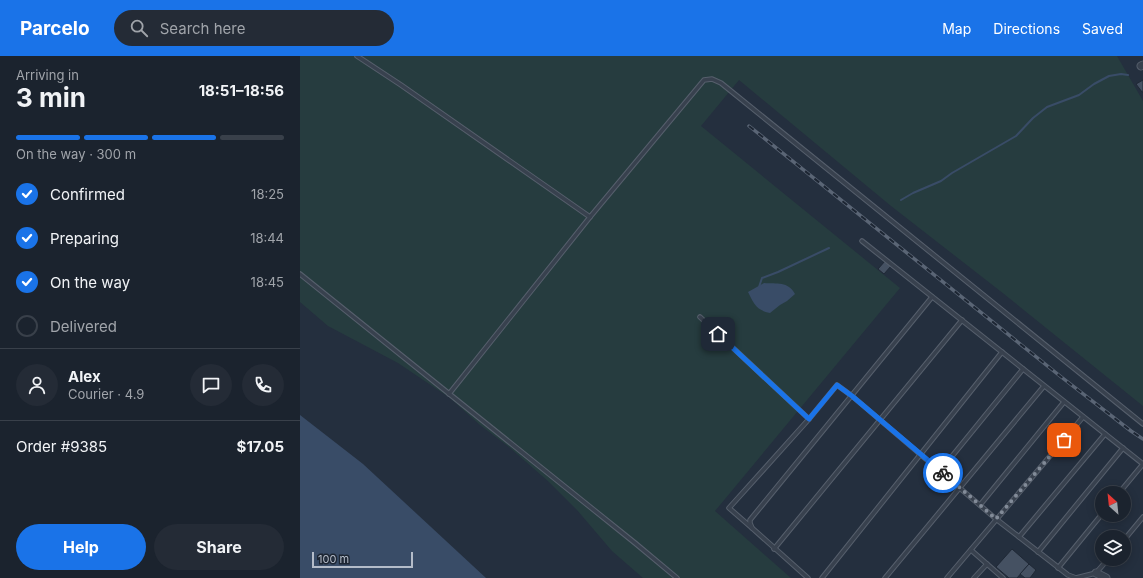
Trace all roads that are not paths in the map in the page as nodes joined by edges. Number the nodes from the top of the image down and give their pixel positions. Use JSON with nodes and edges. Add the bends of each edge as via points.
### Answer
{"nodes":[{"id":1,"x":357,"y":56,"type":"edge"},
{"id":2,"x":590,"y":217,"type":"junction"},
{"id":3,"x":862,"y":241,"type":"dead end"},
{"id":4,"x":300,"y":274,"type":"edge"},
{"id":5,"x":932,"y":297,"type":"junction"},
{"id":6,"x":700,"y":318,"type":"dead end"},
{"id":7,"x":962,"y":320,"type":"junction"},
{"id":8,"x":1002,"y":352,"type":"junction"},
{"id":9,"x":1023,"y":369,"type":"junction"},
{"id":10,"x":1044,"y":386,"type":"junction"},
{"id":11,"x":449,"y":394,"type":"junction"},
{"id":12,"x":852,"y":396,"type":"junction"},
{"id":13,"x":1064,"y":402,"type":"junction"},
{"id":14,"x":1083,"y":417,"type":"junction"},
{"id":15,"x":809,"y":419,"type":"junction"},
{"id":16,"x":880,"y":420,"type":"junction"},
{"id":17,"x":1143,"y":424,"type":"edge"},
{"id":18,"x":1105,"y":434,"type":"junction"},
{"id":19,"x":1123,"y":448,"type":"junction"},
{"id":20,"x":920,"y":454,"type":"junction"},
{"id":21,"x":1143,"y":464,"type":"edge"},
{"id":22,"x":940,"y":471,"type":"junction"},
{"id":23,"x":1125,"y":486,"type":"edge"},
{"id":24,"x":960,"y":488,"type":"junction"},
{"id":25,"x":980,"y":505,"type":"junction"},
{"id":26,"x":1143,"y":517,"type":"edge"},
{"id":27,"x":996,"y":519,"type":"junction"},
{"id":28,"x":1095,"y":522,"type":"edge"},
{"id":29,"x":752,"y":528,"type":"junction"},
{"id":30,"x":1131,"y":532,"type":"edge"},
{"id":31,"x":1019,"y":537,"type":"junction"},
{"id":32,"x":774,"y":549,"type":"junction"},
{"id":33,"x":971,"y":550,"type":"junction"},
{"id":34,"x":1038,"y":552,"type":"junction"},
{"id":35,"x":987,"y":564,"type":"junction"},
{"id":36,"x":1102,"y":566,"type":"edge"},
{"id":37,"x":1058,"y":568,"type":"junction"},
{"id":38,"x":1096,"y":574,"type":"junction"},
{"id":39,"x":677,"y":578,"type":"edge"},
{"id":40,"x":808,"y":578,"type":"edge"},
{"id":41,"x":822,"y":578,"type":"edge"},
{"id":42,"x":885,"y":578,"type":"edge"},
{"id":43,"x":947,"y":578,"type":"edge"},
{"id":44,"x":974,"y":578,"type":"edge"},
{"id":45,"x":1003,"y":578,"type":"edge"},
{"id":46,"x":1106,"y":578,"type":"edge"}],
"edges":[{"from":1,"to":2,"type":"lane"},
{"from":2,"to":11,"type":"lane"},
{"from":2,"to":17,"type":"lane","via":[[696,89],[704,80],[712,79],[721,83]]},
{"from":3,"to":5,"type":"lane"},
{"from":4,"to":11,"type":"lane"},
{"from":5,"to":7,"type":"lane"},
{"from":5,"to":12,"type":"lane"},
{"from":6,"to":15,"type":"lane"},
{"from":7,"to":8,"type":"lane"},
{"from":7,"to":16,"type":"lane"},
{"from":8,"to":9,"type":"lane"},
{"from":8,"to":20,"type":"lane"},
{"from":9,"to":10,"type":"lane"},
{"from":9,"to":22,"type":"lane"},
{"from":10,"to":13,"type":"lane"},
{"from":10,"to":24,"type":"lane"},
{"from":11,"to":39,"type":"lane"},
{"from":12,"to":15,"type":"lane","via":[[837,385]]},
{"from":12,"to":16,"type":"lane"},
{"from":12,"to":29,"type":"lane","via":[[750,520]]},
{"from":13,"to":14,"type":"lane"},
{"from":13,"to":25,"type":"lane"},
{"from":14,"to":18,"type":"lane"},
{"from":14,"to":27,"type":"lane"},
{"from":15,"to":29,"type":"lane","via":[[729,508]]},
{"from":16,"to":20,"type":"lane"},
{"from":16,"to":32,"type":"lane"},
{"from":18,"to":19,"type":"lane"},
{"from":18,"to":31,"type":"lane"},
{"from":19,"to":21,"type":"lane"},
{"from":19,"to":34,"type":"lane"},
{"from":20,"to":22,"type":"lane"},
{"from":20,"to":41,"type":"lane"},
{"from":21,"to":23,"type":"lane"},
{"from":22,"to":24,"type":"lane"},
{"from":24,"to":25,"type":"lane"},
{"from":24,"to":42,"type":"lane"},
{"from":25,"to":27,"type":"lane"},
{"from":26,"to":30,"type":"lane"},
{"from":27,"to":31,"type":"lane"},
{"from":27,"to":33,"type":"lane"},
{"from":28,"to":37,"type":"lane"},
{"from":29,"to":32,"type":"lane"},
{"from":31,"to":34,"type":"lane"},
{"from":32,"to":40,"type":"lane"},
{"from":33,"to":35,"type":"lane"},
{"from":33,"to":43,"type":"lane"},
{"from":34,"to":37,"type":"lane"},
{"from":35,"to":44,"type":"lane"},
{"from":35,"to":45,"type":"lane"},
{"from":36,"to":38,"type":"lane"},
{"from":37,"to":38,"type":"lane","via":[[1076,578]]},
{"from":38,"to":46,"type":"street"}]}
